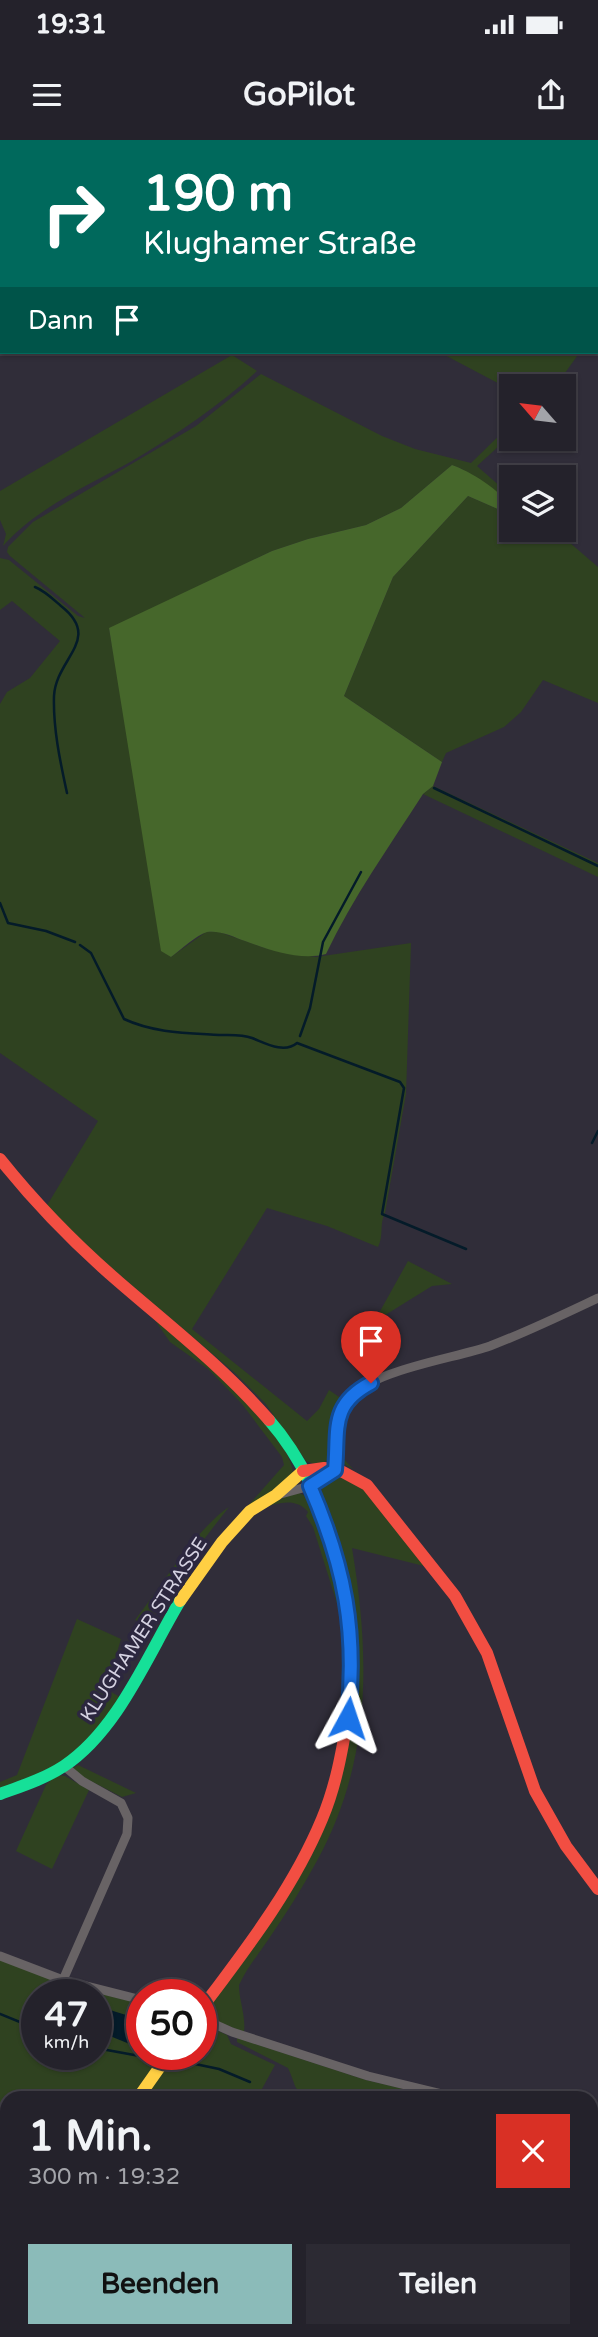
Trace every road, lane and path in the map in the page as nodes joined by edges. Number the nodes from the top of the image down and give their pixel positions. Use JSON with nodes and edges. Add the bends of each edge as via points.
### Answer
{"nodes":[{"id":1,"x":0,"y":1159,"type":"edge"},
{"id":2,"x":598,"y":1298,"type":"edge"},
{"id":3,"x":335,"y":1470,"type":"junction"},
{"id":4,"x":303,"y":1471,"type":"junction"},
{"id":5,"x":310,"y":1486,"type":"junction"},
{"id":6,"x":276,"y":1495,"type":"junction"},
{"id":7,"x":64,"y":1766,"type":"junction"},
{"id":8,"x":0,"y":1794,"type":"edge"},
{"id":9,"x":598,"y":1889,"type":"edge"},
{"id":10,"x":0,"y":1956,"type":"edge"},
{"id":11,"x":60,"y":1979,"type":"edge"},
{"id":12,"x":63,"y":1979,"type":"edge"},
{"id":13,"x":217,"y":1987,"type":"edge"},
{"id":14,"x":217,"y":2025,"type":"edge"},
{"id":15,"x":158,"y":2070,"type":"edge"},
{"id":16,"x":143,"y":2091,"type":"edge"},
{"id":17,"x":431,"y":2091,"type":"edge"}],
"edges":[{"from":1,"to":4,"type":"main road","via":[[78,1245],[243,1390],[280,1434]]},
{"from":2,"to":3,"type":"street","via":[[516,1336],[387,1376],[359,1390],[341,1411]]},
{"from":3,"to":4,"type":"main road"},
{"from":3,"to":5,"type":"main road"},
{"from":3,"to":9,"type":"main road","via":[[354,1476],[373,1490],[470,1618],[499,1682],[535,1791],[559,1835]]},
{"from":4,"to":5,"type":"main road"},
{"from":4,"to":6,"type":"main road","name":"KLUGHAMER STRASSE"},
{"from":5,"to":6,"type":"street","name":"KLUGHAMER STRASSE"},
{"from":5,"to":13,"type":"main road","via":[[335,1550],[349,1619],[351,1671],[344,1744],[322,1819],[297,1870]]},
{"from":6,"to":7,"type":"main road","name":"KLUGHAMER STRASSE","via":[[250,1511],[222,1542],[179,1602],[123,1701],[91,1743]]},
{"from":7,"to":8,"type":"main road","name":"KLUGHAMER STRASSE"},
{"from":7,"to":12,"type":"street","via":[[121,1803],[129,1824]]},
{"from":10,"to":11,"type":"street"},
{"from":14,"to":17,"type":"street","via":[[356,2072]]},
{"from":15,"to":16,"type":"main road"}]}
